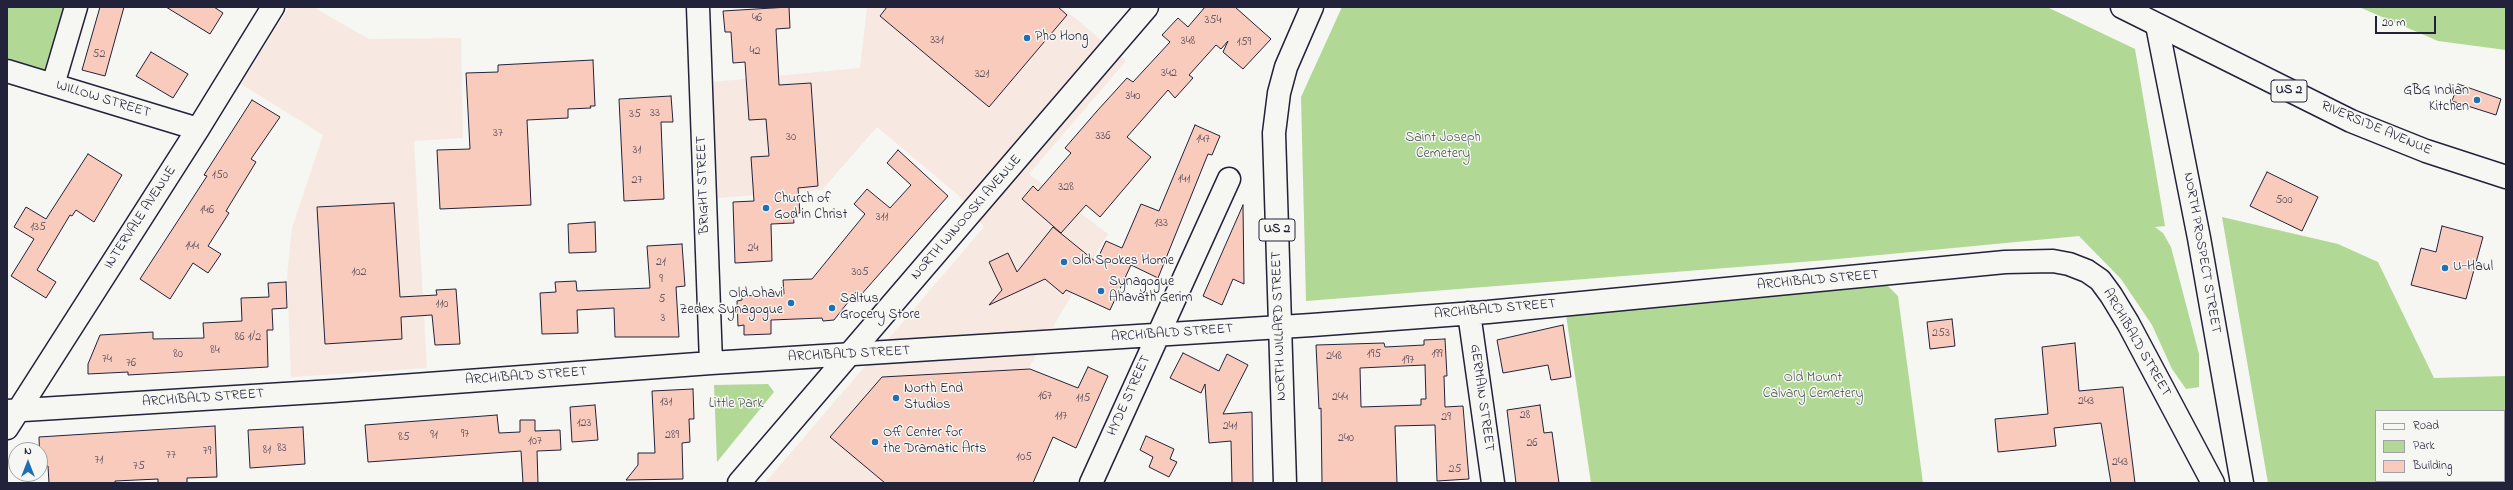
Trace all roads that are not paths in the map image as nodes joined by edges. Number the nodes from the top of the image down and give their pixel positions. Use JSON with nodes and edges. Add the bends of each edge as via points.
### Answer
{"nodes":[{"id":1,"x":76,"y":7,"type":"edge"},
{"id":2,"x":273,"y":7,"type":"edge"},
{"id":3,"x":698,"y":7,"type":"edge"},
{"id":4,"x":1147,"y":7,"type":"edge"},
{"id":5,"x":1312,"y":7,"type":"edge"},
{"id":6,"x":2122,"y":7,"type":"edge"},
{"id":7,"x":2155,"y":16,"type":"edge"},
{"id":8,"x":7,"y":71,"type":"edge"},
{"id":9,"x":53,"y":85,"type":"junction"},
{"id":10,"x":198,"y":129,"type":"junction"},
{"id":11,"x":2506,"y":177,"type":"edge"},
{"id":12,"x":1229,"y":179,"type":"dead end"},
{"id":13,"x":1469,"y":313,"type":"junction"},
{"id":14,"x":1280,"y":327,"type":"junction"},
{"id":15,"x":1158,"y":335,"type":"junction"},
{"id":16,"x":849,"y":355,"type":"junction"},
{"id":17,"x":711,"y":363,"type":"junction"},
{"id":18,"x":11,"y":416,"type":"edge"},
{"id":19,"x":739,"y":483,"type":"edge"},
{"id":20,"x":1091,"y":483,"type":"edge"},
{"id":21,"x":1285,"y":483,"type":"edge"},
{"id":22,"x":1494,"y":483,"type":"edge"},
{"id":23,"x":2213,"y":483,"type":"edge"},
{"id":24,"x":2242,"y":483,"type":"edge"}],
"edges":[{"from":1,"to":9,"type":"street"},
{"from":2,"to":10,"type":"street","name":"INTERVALE AVENUE"},
{"from":3,"to":17,"type":"street","name":"BRIGHT STREET"},
{"from":4,"to":16,"type":"street","name":"NORTH WINOOSKI AVENUE"},
{"from":5,"to":14,"type":"street","name":"NORTH WILLARD STREET","number":"US 2","via":[[1286,67],[1276,113],[1274,133]]},
{"from":6,"to":7,"type":"street","name":"RIVERSIDE AVENUE","number":"US 2"},
{"from":7,"to":11,"type":"street","name":"RIVERSIDE AVENUE","number":"US 2","via":[[2351,121],[2426,151]]},
{"from":7,"to":24,"type":"street","name":"NORTH PROSPECT STREET","via":[[2199,238]]},
{"from":8,"to":9,"type":"street","name":"WILLOW STREET"},
{"from":9,"to":10,"type":"street","name":"WILLOW STREET"},
{"from":10,"to":18,"type":"street","name":"INTERVALE AVENUE"},
{"from":12,"to":15,"type":"street","name":"HYDE STREET"},
{"from":13,"to":14,"type":"street","name":"ARCHIBALD STREET"},
{"from":13,"to":22,"type":"street","name":"GERMAIN STREET"},
{"from":13,"to":23,"type":"street","name":"ARCHIBALD STREET","via":[[2005,262],[2069,264],[2087,271],[2100,280],[2111,295]]},
{"from":14,"to":15,"type":"street","name":"ARCHIBALD STREET"},
{"from":14,"to":21,"type":"street","name":"NORTH WILLARD STREET","number":"US 2"},
{"from":15,"to":16,"type":"street","name":"ARCHIBALD STREET"},
{"from":15,"to":20,"type":"street","name":"HYDE STREET"},
{"from":16,"to":17,"type":"street","name":"ARCHIBALD STREET"},
{"from":16,"to":19,"type":"street","name":"NORTH WINOOSKI AVENUE"},
{"from":17,"to":18,"type":"street","name":"ARCHIBALD STREET"}]}
